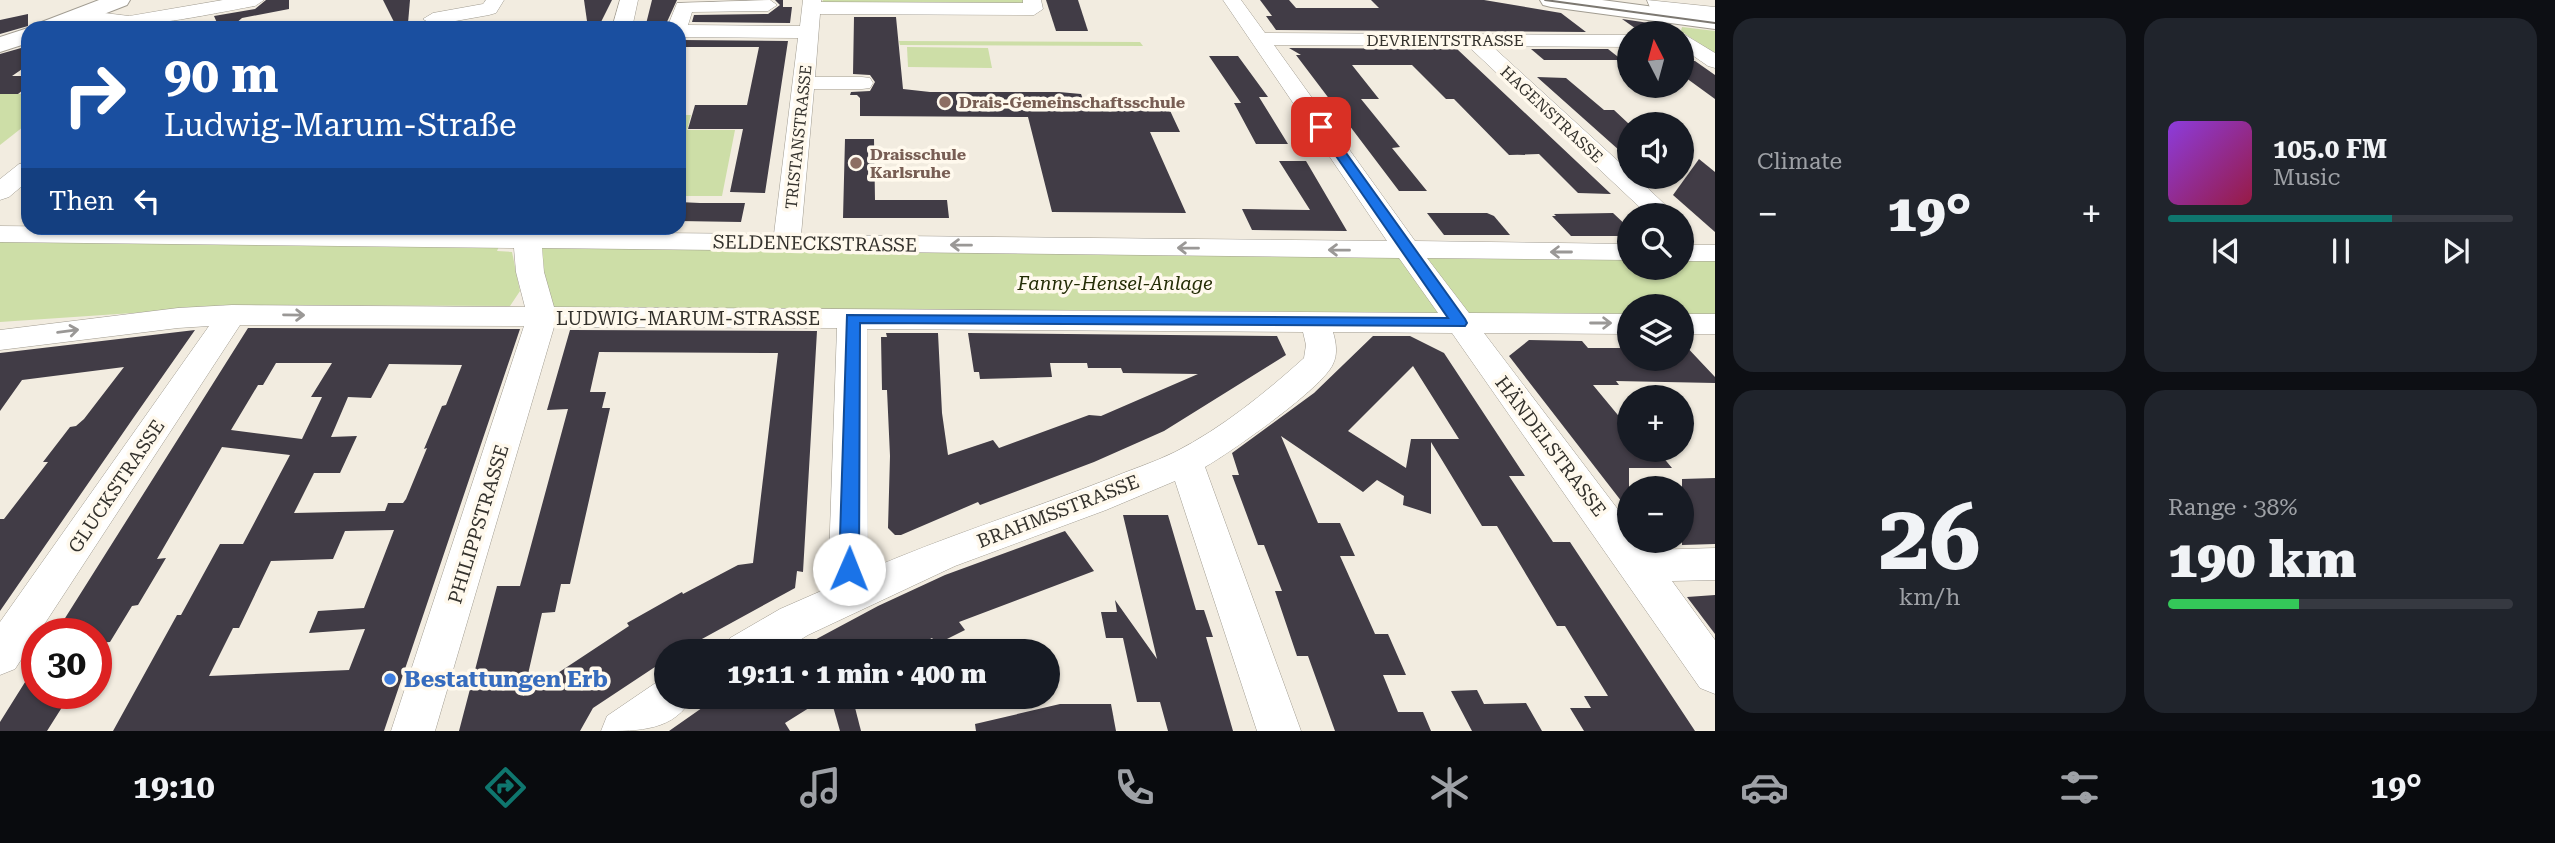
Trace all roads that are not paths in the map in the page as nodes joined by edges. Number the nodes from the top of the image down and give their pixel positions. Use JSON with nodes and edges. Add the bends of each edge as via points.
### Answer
{"nodes":[{"id":1,"x":119,"y":0,"type":"edge"},
{"id":2,"x":255,"y":0,"type":"edge"},
{"id":3,"x":495,"y":0,"type":"edge"},
{"id":4,"x":629,"y":0,"type":"edge"},
{"id":5,"x":1032,"y":0,"type":"edge"},
{"id":6,"x":1232,"y":0,"type":"edge"},
{"id":7,"x":1551,"y":0,"type":"edge"},
{"id":8,"x":812,"y":4,"type":"edge"},
{"id":9,"x":1651,"y":7,"type":"edge"},
{"id":10,"x":1715,"y":13,"type":"edge"},
{"id":11,"x":80,"y":16,"type":"junction"},
{"id":12,"x":432,"y":16,"type":"edge"},
{"id":13,"x":66,"y":21,"type":"edge"},
{"id":14,"x":107,"y":21,"type":"edge"},
{"id":15,"x":149,"y":21,"type":"edge"},
{"id":16,"x":624,"y":21,"type":"edge"},
{"id":17,"x":680,"y":21,"type":"edge"},
{"id":18,"x":1664,"y":21,"type":"edge"},
{"id":19,"x":1715,"y":22,"type":"edge"},
{"id":20,"x":686,"y":29,"type":"edge"},
{"id":21,"x":809,"y":32,"type":"junction"},
{"id":22,"x":21,"y":38,"type":"edge"},
{"id":23,"x":1260,"y":39,"type":"junction"},
{"id":24,"x":1473,"y":40,"type":"junction"},
{"id":25,"x":1617,"y":41,"type":"edge"},
{"id":26,"x":0,"y":45,"type":"edge"},
{"id":27,"x":1694,"y":48,"type":"edge"},
{"id":28,"x":1715,"y":62,"type":"edge"},
{"id":29,"x":804,"y":83,"type":"junction"},
{"id":30,"x":862,"y":83,"type":"dead end"},
{"id":31,"x":21,"y":175,"type":"edge"},
{"id":32,"x":0,"y":192,"type":"edge"},
{"id":33,"x":1650,"y":203,"type":"edge"},
{"id":34,"x":0,"y":234,"type":"edge"},
{"id":35,"x":21,"y":234,"type":"edge"},
{"id":36,"x":530,"y":235,"type":"edge"},
{"id":37,"x":581,"y":235,"type":"edge"},
{"id":38,"x":787,"y":243,"type":"junction"},
{"id":39,"x":1407,"y":250,"type":"junction"},
{"id":40,"x":1617,"y":252,"type":"edge"},
{"id":41,"x":232,"y":315,"type":"junction"},
{"id":42,"x":542,"y":317,"type":"junction"},
{"id":43,"x":852,"y":318,"type":"junction"},
{"id":44,"x":1316,"y":322,"type":"junction"},
{"id":45,"x":1459,"y":323,"type":"junction"},
{"id":46,"x":1617,"y":324,"type":"edge"},
{"id":47,"x":1694,"y":324,"type":"edge"},
{"id":48,"x":1715,"y":324,"type":"edge"},
{"id":49,"x":0,"y":340,"type":"edge"},
{"id":50,"x":1186,"y":462,"type":"junction"},
{"id":51,"x":1715,"y":564,"type":"edge"},
{"id":52,"x":1640,"y":566,"type":"junction"},
{"id":53,"x":848,"y":597,"type":"junction"},
{"id":54,"x":765,"y":639,"type":"edge"},
{"id":55,"x":0,"y":656,"type":"edge"},
{"id":56,"x":1715,"y":674,"type":"edge"},
{"id":57,"x":654,"y":709,"type":"edge"},
{"id":58,"x":413,"y":731,"type":"edge"},
{"id":59,"x":623,"y":731,"type":"edge"},
{"id":60,"x":1279,"y":731,"type":"edge"}],
"edges":[{"from":1,"to":11,"type":"main road"},
{"from":2,"to":15,"type":"street"},
{"from":3,"to":12,"type":"street","via":[[489,9]]},
{"from":4,"to":16,"type":"street"},
{"from":5,"to":8,"type":"street","via":[[1034,9]]},
{"from":6,"to":23,"type":"street"},
{"from":7,"to":9,"type":"main road"},
{"from":8,"to":17,"type":"street","via":[[684,6]]},
{"from":8,"to":21,"type":"street","name":"TRISTANSTRASSE"},
{"from":9,"to":10,"type":"street"},
{"from":9,"to":18,"type":"street"},
{"from":9,"to":19,"type":"main road"},
{"from":11,"to":13,"type":"main road"},
{"from":11,"to":14,"type":"street"},
{"from":20,"to":21,"type":"street"},
{"from":21,"to":29,"type":"street","name":"TRISTANSTRASSE"},
{"from":22,"to":26,"type":"main road"},
{"from":23,"to":24,"type":"street","name":"DEVRIENTSTRASSE"},
{"from":23,"to":39,"type":"street"},
{"from":24,"to":25,"type":"street","name":"DEVRIENTSTRASSE"},
{"from":24,"to":33,"type":"street","name":"HAGENSTRASSE"},
{"from":27,"to":28,"type":"street"},
{"from":29,"to":30,"type":"street"},
{"from":29,"to":38,"type":"street","name":"TRISTANSTRASSE"},
{"from":31,"to":32,"type":"street"},
{"from":34,"to":35,"type":"street","name":"SELDENECKSTRASSE"},
{"from":36,"to":42,"type":"street"},
{"from":37,"to":38,"type":"street","name":"SELDENECKSTRASSE"},
{"from":39,"to":38,"type":"street","name":"SELDENECKSTRASSE","one_way":true,"via":[[1238,241]]},
{"from":40,"to":39,"type":"street","name":"SELDENECKSTRASSE","one_way":true},
{"from":39,"to":45,"type":"street"},
{"from":41,"to":42,"type":"street","name":"LUDWIG-MARUM-STRASSE","one_way":true},
{"from":49,"to":41,"type":"street","name":"LUDWIG-MARUM-STRASSE","one_way":true},
{"from":41,"to":55,"type":"street","name":"GLUCKSTRASSE"},
{"from":42,"to":43,"type":"street","name":"LUDWIG-MARUM-STRASSE"},
{"from":42,"to":58,"type":"street","name":"PHILIPPSTRASSE"},
{"from":43,"to":44,"type":"street","name":"LUDWIG-MARUM-STRASSE"},
{"from":43,"to":53,"type":"street"},
{"from":44,"to":45,"type":"street","name":"LUDWIG-MARUM-STRASSE"},
{"from":44,"to":50,"type":"street","name":"BRAHMSSTRASSE","via":[[1319,362],[1286,392]]},
{"from":45,"to":46,"type":"street","name":"LUDWIG-MARUM-STRASSE","one_way":true},
{"from":45,"to":52,"type":"street","name":"HÄNDELSTRASSE"},
{"from":47,"to":48,"type":"street"},
{"from":50,"to":53,"type":"street","name":"BRAHMSSTRASSE","via":[[941,555]]},
{"from":50,"to":60,"type":"street"},
{"from":51,"to":52,"type":"street"},
{"from":52,"to":56,"type":"street","name":"HÄNDELSTRASSE"},
{"from":53,"to":54,"type":"street","name":"BRAHMSSTRASSE"},
{"from":57,"to":59,"type":"street"}]}
